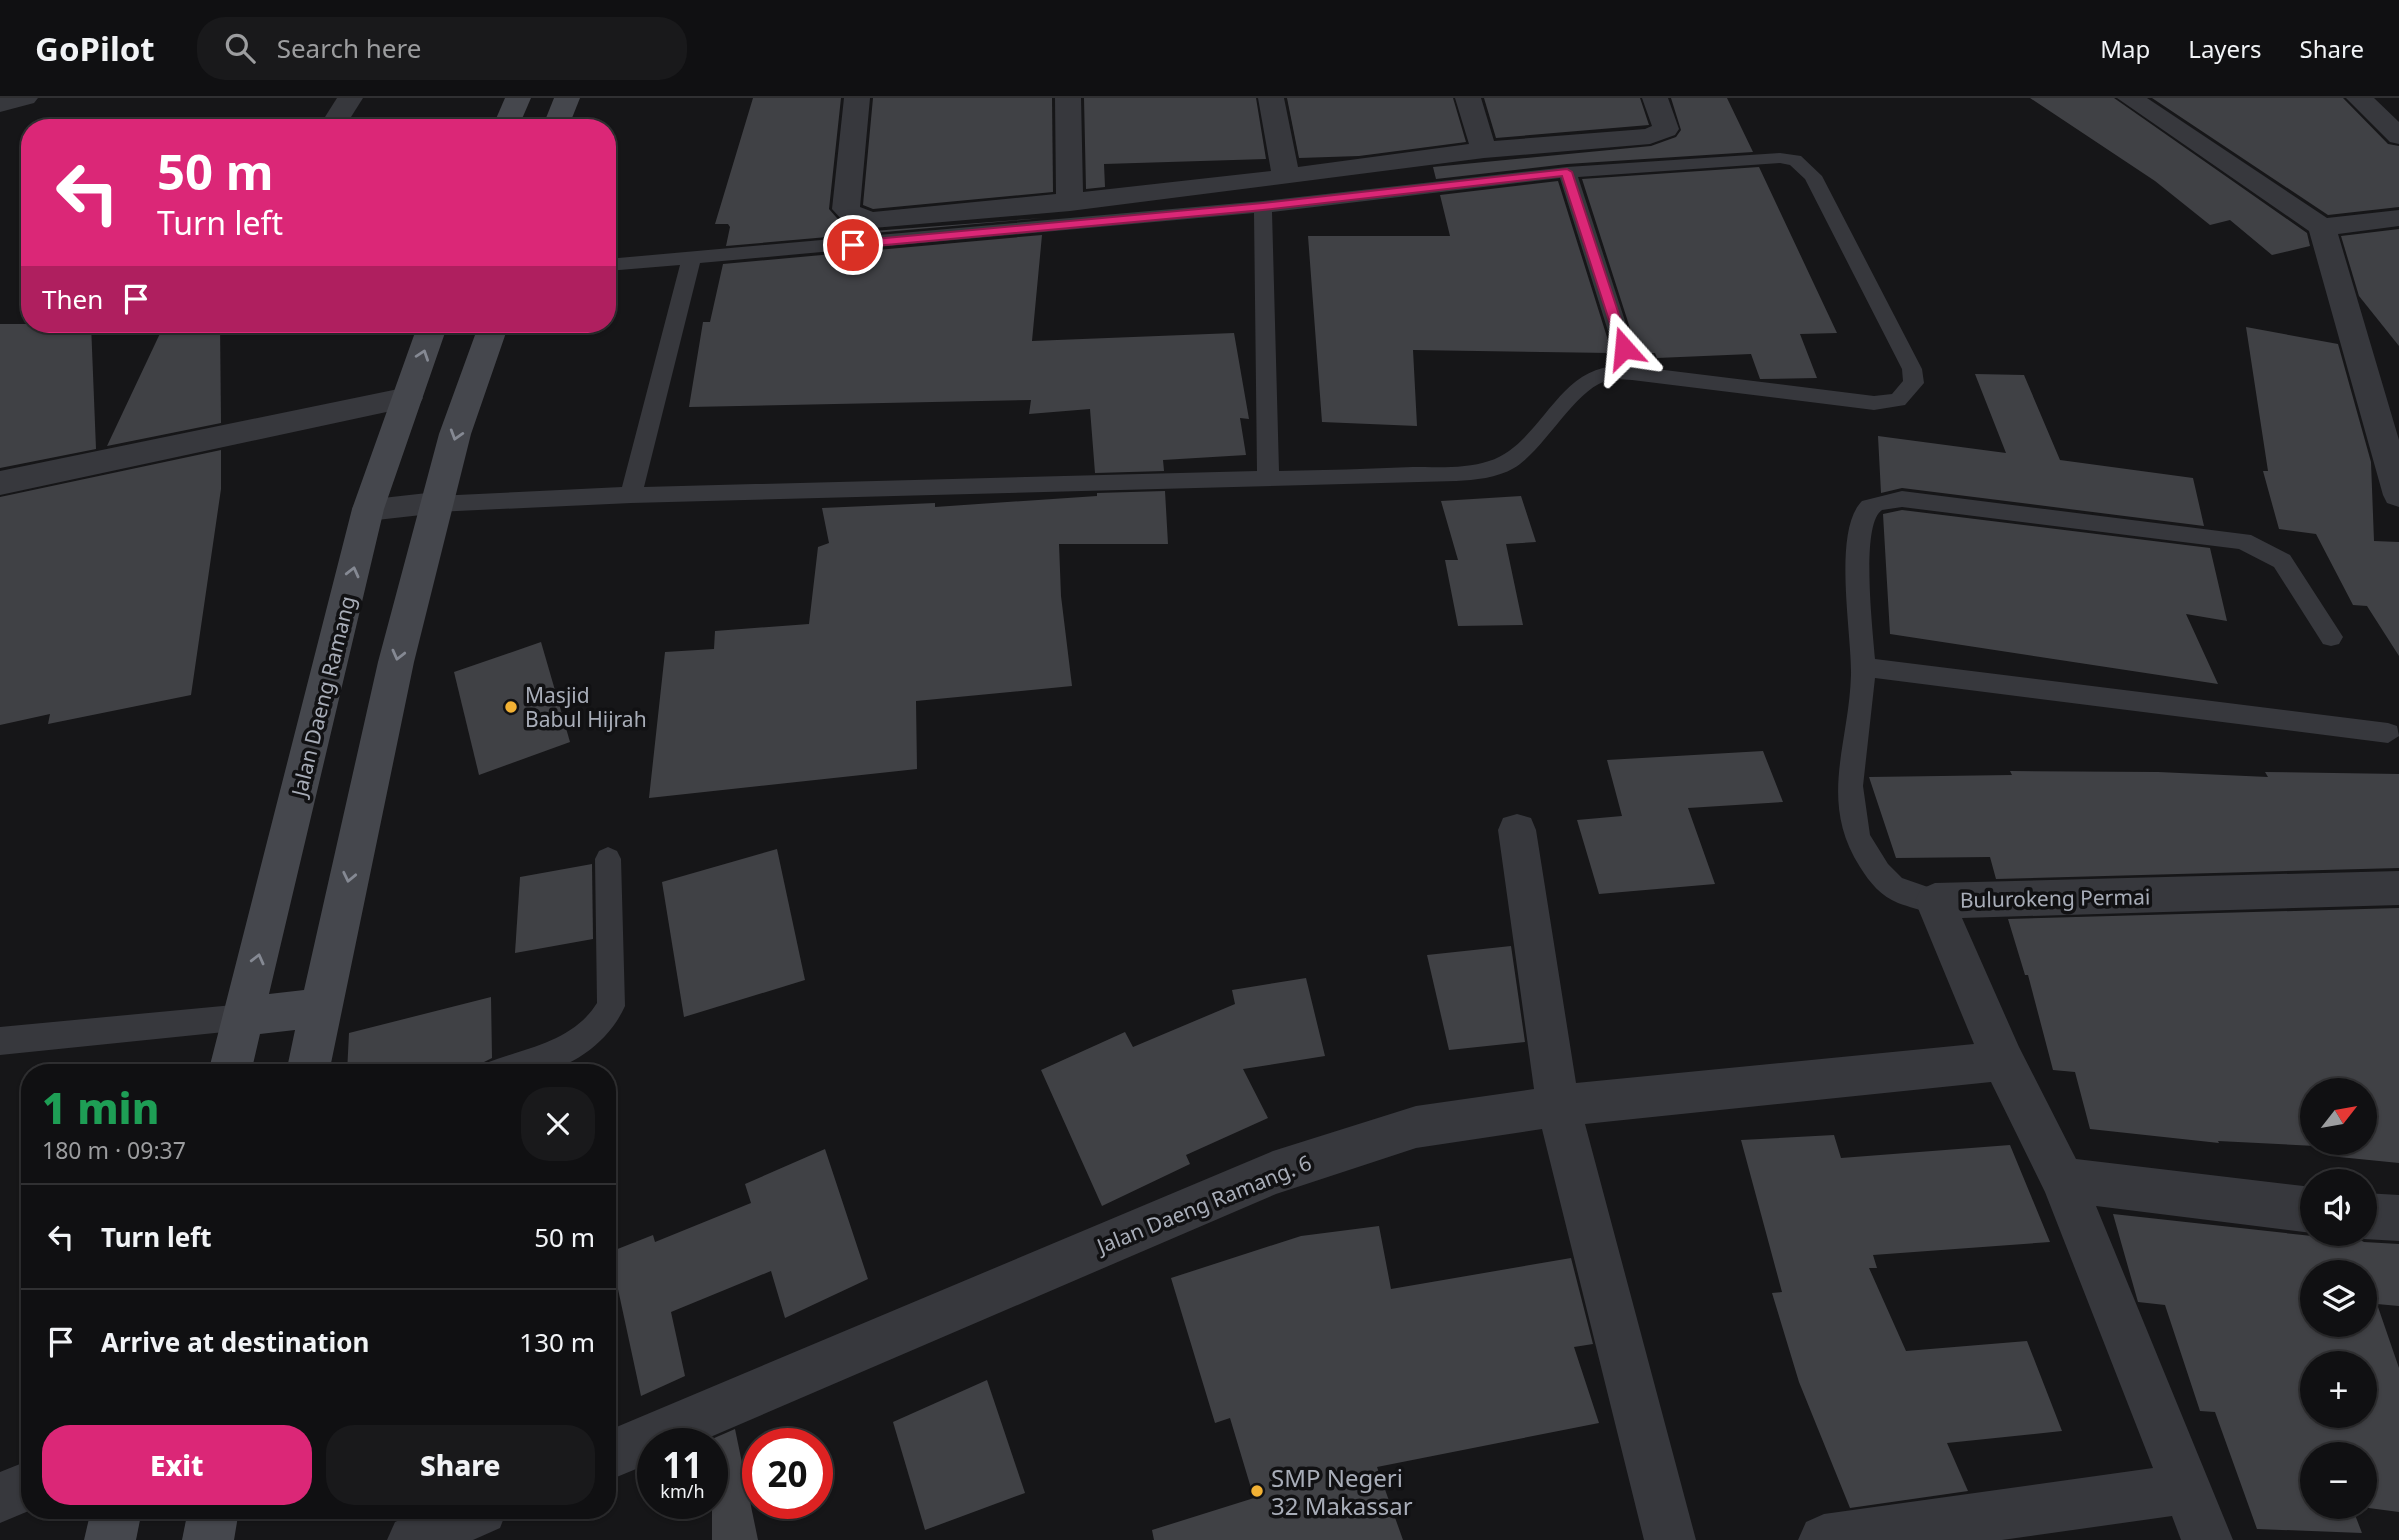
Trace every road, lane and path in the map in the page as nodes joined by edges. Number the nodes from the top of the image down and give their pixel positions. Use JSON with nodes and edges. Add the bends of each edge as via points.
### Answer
{"nodes":[{"id":1,"x":25,"y":98,"type":"edge"},
{"id":2,"x":350,"y":98,"type":"edge"},
{"id":3,"x":518,"y":98,"type":"edge"},
{"id":4,"x":567,"y":98,"type":"edge"},
{"id":5,"x":856,"y":98,"type":"edge"},
{"id":6,"x":1068,"y":98,"type":"edge"},
{"id":7,"x":1271,"y":98,"type":"edge"},
{"id":8,"x":1468,"y":98,"type":"edge"},
{"id":9,"x":1655,"y":98,"type":"edge"},
{"id":10,"x":2130,"y":98,"type":"edge"},
{"id":11,"x":2359,"y":98,"type":"edge"},
{"id":12,"x":0,"y":100,"type":"edge"},
{"id":13,"x":337,"y":119,"type":"edge"},
{"id":14,"x":509,"y":119,"type":"edge"},
{"id":15,"x":559,"y":119,"type":"edge"},
{"id":16,"x":2399,"y":136,"type":"edge"},
{"id":17,"x":1484,"y":150,"type":"junction"},
{"id":18,"x":1567,"y":172,"type":"junction"},
{"id":19,"x":1286,"y":177,"type":"junction"},
{"id":20,"x":1070,"y":203,"type":"junction"},
{"id":21,"x":1263,"y":206,"type":"junction"},
{"id":22,"x":2399,"y":218,"type":"edge"},
{"id":23,"x":2322,"y":227,"type":"junction"},
{"id":24,"x":691,"y":259,"type":"junction"},
{"id":25,"x":616,"y":264,"type":"edge"},
{"id":26,"x":430,"y":333,"type":"edge"},
{"id":27,"x":491,"y":333,"type":"edge"},
{"id":28,"x":1632,"y":373,"type":"junction"},
{"id":29,"x":408,"y":398,"type":"junction"},
{"id":30,"x":2391,"y":434,"type":"edge"},
{"id":31,"x":1268,"y":479,"type":"junction"},
{"id":32,"x":0,"y":483,"type":"edge"},
{"id":33,"x":631,"y":495,"type":"junction"},
{"id":34,"x":2399,"y":495,"type":"edge"},
{"id":35,"x":436,"y":504,"type":"junction"},
{"id":36,"x":368,"y":509,"type":"junction"},
{"id":37,"x":2331,"y":638,"type":"dead end"},
{"id":38,"x":1863,"y":667,"type":"junction"},
{"id":39,"x":2388,"y":733,"type":"dead end"},
{"id":40,"x":1517,"y":830,"type":"dead end"},
{"id":41,"x":608,"y":859,"type":"dead end"},
{"id":42,"x":2399,"y":888,"type":"edge"},
{"id":43,"x":1935,"y":901,"type":"junction"},
{"id":44,"x":321,"y":1007,"type":"junction"},
{"id":45,"x":244,"y":1017,"type":"junction"},
{"id":46,"x":0,"y":1041,"type":"edge"},
{"id":47,"x":2003,"y":1060,"type":"junction"},
{"id":48,"x":231,"y":1064,"type":"edge"},
{"id":49,"x":309,"y":1064,"type":"edge"},
{"id":50,"x":520,"y":1064,"type":"edge"},
{"id":51,"x":1558,"y":1106,"type":"junction"},
{"id":52,"x":2063,"y":1180,"type":"junction"},
{"id":53,"x":2300,"y":1209,"type":"edge"},
{"id":54,"x":2377,"y":1217,"type":"edge"},
{"id":55,"x":2399,"y":1219,"type":"edge"},
{"id":56,"x":616,"y":1452,"type":"edge"},
{"id":57,"x":2187,"y":1488,"type":"junction"},
{"id":58,"x":21,"y":1489,"type":"edge"},
{"id":59,"x":0,"y":1498,"type":"edge"},
{"id":60,"x":115,"y":1519,"type":"edge"},
{"id":61,"x":212,"y":1519,"type":"edge"},
{"id":62,"x":461,"y":1519,"type":"edge"},
{"id":63,"x":110,"y":1540,"type":"edge"},
{"id":64,"x":208,"y":1540,"type":"edge"},
{"id":65,"x":413,"y":1540,"type":"edge"},
{"id":66,"x":1670,"y":1540,"type":"edge"},
{"id":67,"x":1825,"y":1540,"type":"edge"},
{"id":68,"x":2207,"y":1540,"type":"edge"}],
"edges":[{"from":1,"to":12,"type":"street"},
{"from":2,"to":13,"type":"street"},
{"from":3,"to":14,"type":"main road"},
{"from":4,"to":15,"type":"main road"},
{"from":5,"to":20,"type":"street","via":[[846,209],[852,216],[884,220]]},
{"from":6,"to":20,"type":"street"},
{"from":7,"to":19,"type":"street"},
{"from":8,"to":17,"type":"street"},
{"from":9,"to":17,"type":"street","via":[[1666,126],[1657,135]]},
{"from":10,"to":23,"type":"street"},
{"from":11,"to":16,"type":"street"},
{"from":17,"to":19,"type":"street"},
{"from":18,"to":21,"type":"lane"},
{"from":18,"to":28,"type":"lane"},
{"from":18,"to":28,"type":"lane","via":[[1794,160],[1812,176],[1912,369],[1914,383],[1898,400],[1874,403]]},
{"from":19,"to":20,"type":"street"},
{"from":21,"to":24,"type":"lane"},
{"from":21,"to":31,"type":"lane"},
{"from":22,"to":23,"type":"street"},
{"from":23,"to":30,"type":"street"},
{"from":24,"to":25,"type":"lane"},
{"from":24,"to":33,"type":"lane"},
{"from":29,"to":26,"type":"main road","name":"Jalan Daeng Ramang","one_way":true},
{"from":27,"to":35,"type":"main road","one_way":true},
{"from":28,"to":31,"type":"lane","via":[[1599,376],[1578,391],[1520,453],[1480,471]]},
{"from":29,"to":32,"type":"street"},
{"from":29,"to":36,"type":"main road","name":"Jalan Daeng Ramang"},
{"from":30,"to":34,"type":"street"},
{"from":31,"to":33,"type":"lane"},
{"from":33,"to":35,"type":"lane"},
{"from":35,"to":36,"type":"street"},
{"from":35,"to":44,"type":"main road","one_way":true,"via":[[396,662]]},
{"from":45,"to":36,"type":"main road","name":"Jalan Daeng Ramang","one_way":true},
{"from":37,"to":38,"type":"lane","via":[[2282,561],[2243,541],[1902,499],[1868,510],[1861,524]]},
{"from":38,"to":39,"type":"lane"},
{"from":38,"to":43,"type":"lane","via":[[1849,786],[1854,828],[1872,864],[1897,890]]},
{"from":40,"to":51,"type":"street"},
{"from":41,"to":50,"type":"lane","via":[[611,1006],[604,1022],[580,1042]]},
{"from":42,"to":43,"type":"street","name":"Bulurokeng Permai"},
{"from":43,"to":47,"type":"street","name":"Bulurokeng Permai"},
{"from":44,"to":45,"type":"main road"},
{"from":44,"to":49,"type":"main road"},
{"from":45,"to":46,"type":"lane"},
{"from":45,"to":48,"type":"main road","name":"Jalan Daeng Ramang"},
{"from":47,"to":51,"type":"street","name":"Jalan Daeng Ramang. 6"},
{"from":47,"to":52,"type":"street","name":"Bulurokeng Permai"},
{"from":51,"to":56,"type":"street","name":"Jalan Daeng Ramang. 6","via":[[1416,1127],[1273,1173]]},
{"from":51,"to":66,"type":"street"},
{"from":52,"to":53,"type":"street"},
{"from":52,"to":57,"type":"street","name":"Bulurokeng Permai"},
{"from":54,"to":55,"type":"street"},
{"from":57,"to":67,"type":"street"},
{"from":57,"to":68,"type":"street","name":"Bulurokeng Permai"},
{"from":58,"to":59,"type":"street"},
{"from":60,"to":63,"type":"main road"},
{"from":61,"to":64,"type":"main road"},
{"from":62,"to":65,"type":"street"}]}
